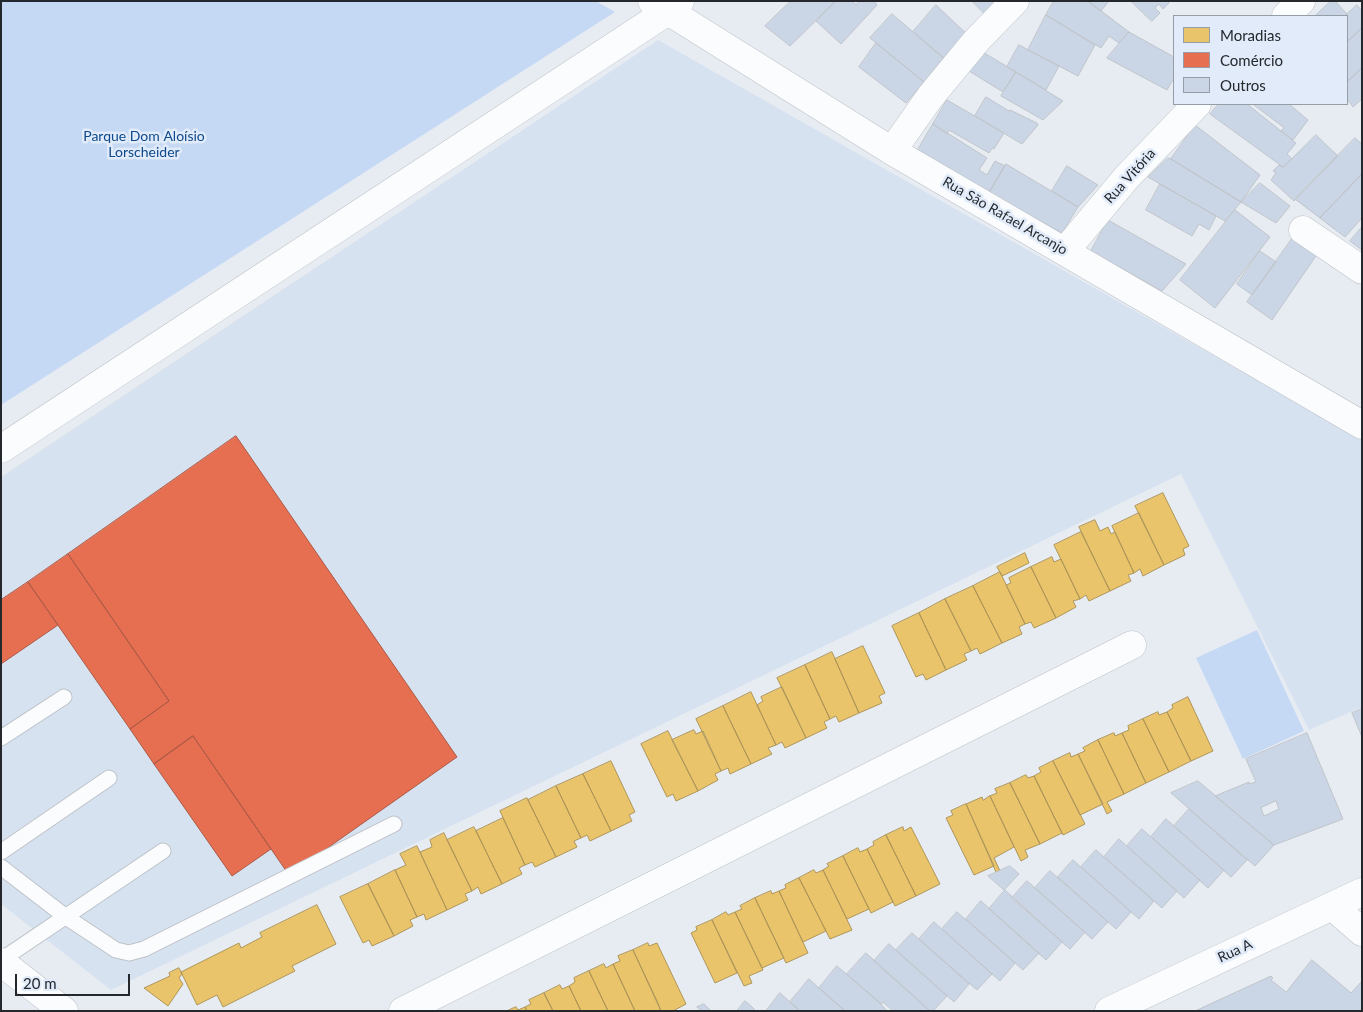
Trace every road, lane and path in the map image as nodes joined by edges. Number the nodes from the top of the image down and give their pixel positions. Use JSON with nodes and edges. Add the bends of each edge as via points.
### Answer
{"nodes":[{"id":1,"x":1016,"y":1,"type":"edge"},
{"id":2,"x":1301,"y":1,"type":"edge"},
{"id":3,"x":666,"y":4,"type":"edge"},
{"id":4,"x":1287,"y":15,"type":"edge"},
{"id":5,"x":1196,"y":105,"type":"edge"},
{"id":6,"x":892,"y":151,"type":"junction"},
{"id":7,"x":1303,"y":230,"type":"dead end"},
{"id":8,"x":1065,"y":252,"type":"junction"},
{"id":9,"x":1362,"y":270,"type":"edge"},
{"id":10,"x":1362,"y":424,"type":"edge"},
{"id":11,"x":1,"y":449,"type":"edge"},
{"id":12,"x":1132,"y":645,"type":"dead end"},
{"id":13,"x":64,"y":697,"type":"dead end"},
{"id":14,"x":1,"y":738,"type":"edge"},
{"id":15,"x":109,"y":778,"type":"dead end"},
{"id":16,"x":394,"y":824,"type":"dead end"},
{"id":17,"x":163,"y":851,"type":"dead end"},
{"id":18,"x":1,"y":852,"type":"edge"},
{"id":19,"x":1,"y":867,"type":"edge"},
{"id":20,"x":1362,"y":892,"type":"edge"},
{"id":21,"x":1332,"y":906,"type":"junction"},
{"id":22,"x":66,"y":917,"type":"junction"},
{"id":23,"x":1362,"y":932,"type":"edge"},
{"id":24,"x":1,"y":961,"type":"edge"},
{"id":25,"x":64,"y":1011,"type":"edge"},
{"id":26,"x":404,"y":1011,"type":"edge"},
{"id":27,"x":1109,"y":1011,"type":"edge"}],
"edges":[{"from":1,"to":6,"type":"street","via":[[977,40],[930,97]]},
{"from":2,"to":4,"type":"street"},
{"from":3,"to":6,"type":"street","name":"Rua São Rafael Arcanjo"},
{"from":3,"to":11,"type":"street"},
{"from":5,"to":8,"type":"street","name":"Rua Vitória","via":[[1127,177]]},
{"from":6,"to":8,"type":"street","name":"Rua São Rafael Arcanjo"},
{"from":7,"to":9,"type":"street"},
{"from":8,"to":10,"type":"street","name":"Rua São Rafael Arcanjo"},
{"from":12,"to":26,"type":"street"},
{"from":13,"to":14,"type":"lane"},
{"from":15,"to":18,"type":"lane"},
{"from":16,"to":22,"type":"lane","via":[[144,949],[128,953],[116,950]]},
{"from":17,"to":22,"type":"lane"},
{"from":19,"to":22,"type":"lane"},
{"from":20,"to":21,"type":"street","name":"Rua A"},
{"from":21,"to":23,"type":"street"},
{"from":21,"to":27,"type":"street","name":"Rua A"},
{"from":22,"to":24,"type":"lane"},
{"from":24,"to":25,"type":"street"}]}
